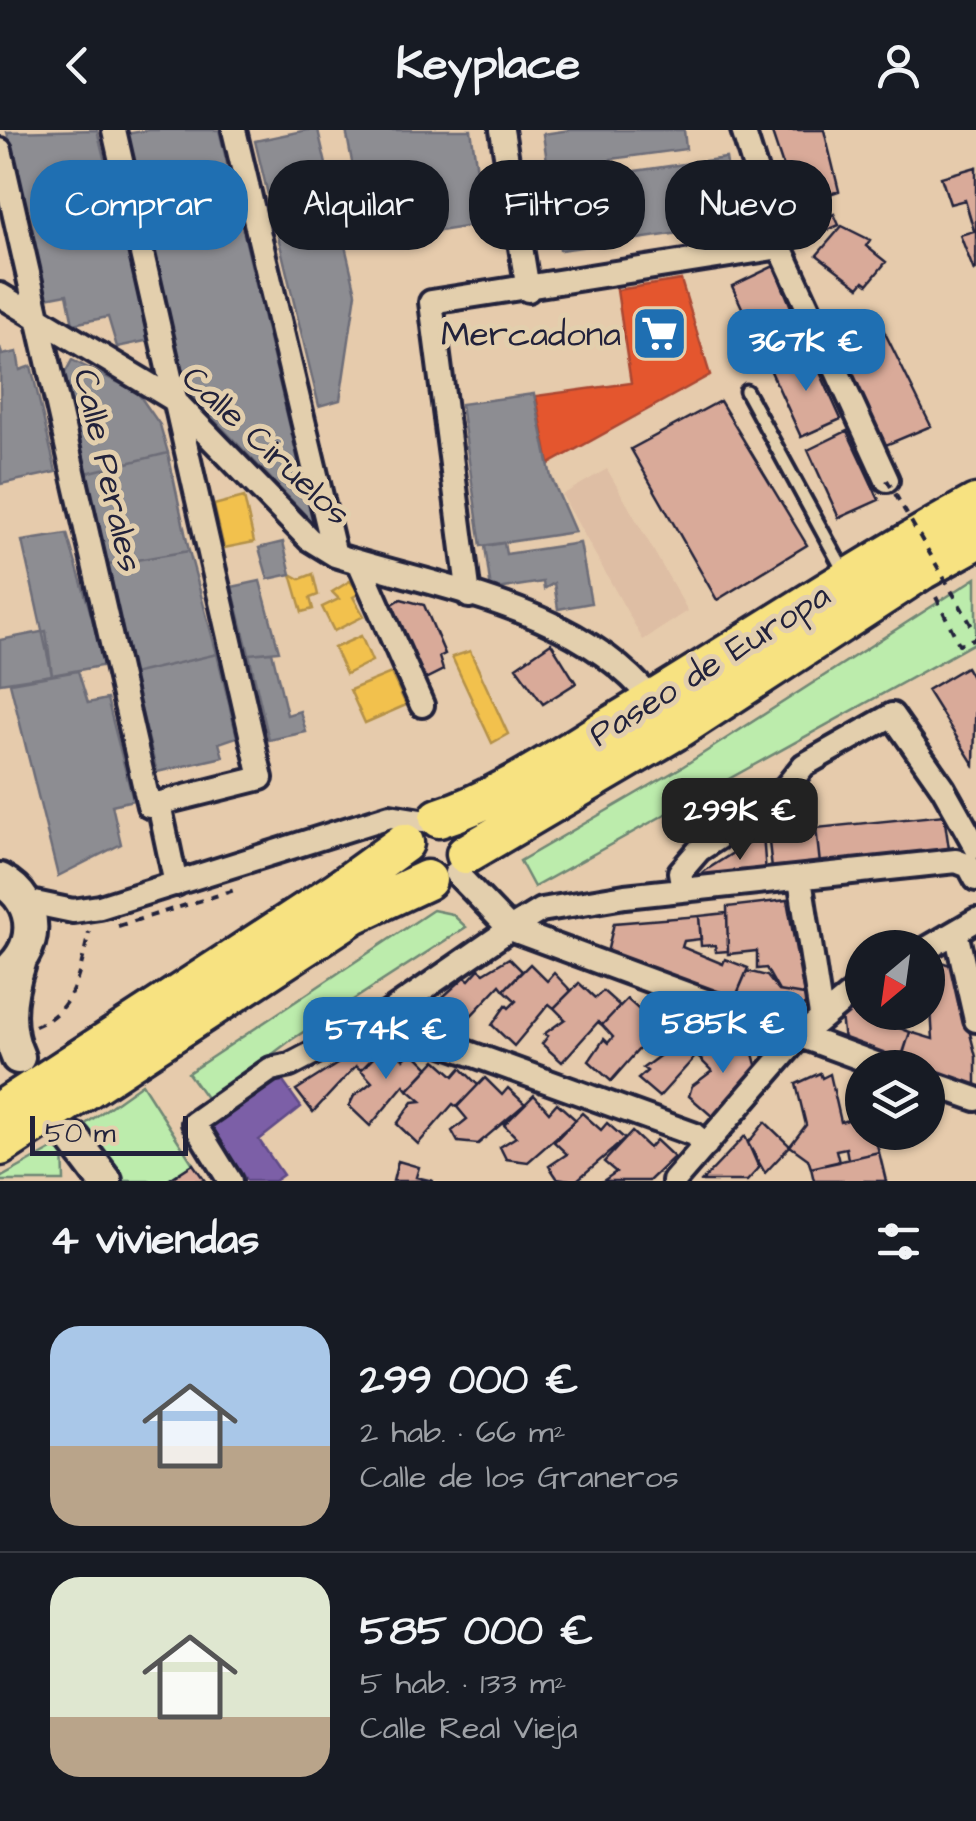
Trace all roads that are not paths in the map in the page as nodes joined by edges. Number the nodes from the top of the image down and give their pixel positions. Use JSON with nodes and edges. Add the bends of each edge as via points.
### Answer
{"nodes":[{"id":1,"x":114,"y":130,"type":"edge"},
{"id":2,"x":234,"y":130,"type":"edge"},
{"id":3,"x":502,"y":130,"type":"edge"},
{"id":4,"x":743,"y":130,"type":"edge"},
{"id":5,"x":0,"y":150,"type":"edge"},
{"id":6,"x":752,"y":160,"type":"edge"},
{"id":7,"x":768,"y":250,"type":"edge"},
{"id":8,"x":781,"y":250,"type":"edge"},
{"id":9,"x":528,"y":290,"type":"junction"},
{"id":10,"x":0,"y":296,"type":"edge"},
{"id":11,"x":39,"y":318,"type":"junction"},
{"id":12,"x":746,"y":391,"type":"dead end"},
{"id":13,"x":174,"y":398,"type":"junction"},
{"id":14,"x":887,"y":480,"type":"road end"},
{"id":15,"x":976,"y":504,"type":"edge"},
{"id":16,"x":976,"y":540,"type":"edge"},
{"id":17,"x":335,"y":555,"type":"junction"},
{"id":18,"x":359,"y":562,"type":"junction"},
{"id":19,"x":847,"y":577,"type":"junction"},
{"id":20,"x":469,"y":596,"type":"junction"},
{"id":21,"x":653,"y":701,"type":"junction"},
{"id":22,"x":422,"y":705,"type":"dead end"},
{"id":23,"x":154,"y":805,"type":"junction"},
{"id":24,"x":421,"y":828,"type":"junction"},
{"id":25,"x":973,"y":859,"type":"edge"},
{"id":26,"x":450,"y":869,"type":"junction"},
{"id":27,"x":800,"y":879,"type":"junction"},
{"id":28,"x":7,"y":884,"type":"edge"},
{"id":29,"x":176,"y":884,"type":"junction"},
{"id":30,"x":682,"y":890,"type":"junction"},
{"id":31,"x":966,"y":926,"type":"edge"},
{"id":32,"x":510,"y":929,"type":"junction"},
{"id":33,"x":9,"y":970,"type":"edge"},
{"id":34,"x":845,"y":997,"type":"edge"},
{"id":35,"x":821,"y":1015,"type":"junction"},
{"id":36,"x":384,"y":1016,"type":"junction"},
{"id":37,"x":976,"y":1020,"type":"edge"},
{"id":38,"x":799,"y":1036,"type":"junction"},
{"id":39,"x":14,"y":1043,"type":"road end"},
{"id":40,"x":845,"y":1053,"type":"edge"},
{"id":41,"x":945,"y":1088,"type":"edge"},
{"id":42,"x":976,"y":1099,"type":"edge"},
{"id":43,"x":0,"y":1111,"type":"edge"},
{"id":44,"x":74,"y":1140,"type":"dead end"},
{"id":45,"x":706,"y":1144,"type":"junction"},
{"id":46,"x":0,"y":1146,"type":"edge"},
{"id":47,"x":105,"y":1181,"type":"edge"},
{"id":48,"x":230,"y":1181,"type":"edge"},
{"id":49,"x":674,"y":1181,"type":"edge"}],
"edges":[{"from":1,"to":13,"type":"street"},
{"from":2,"to":17,"type":"street"},
{"from":3,"to":9,"type":"street"},
{"from":4,"to":6,"type":"street"},
{"from":5,"to":11,"type":"street","name":"Calle Perales"},
{"from":7,"to":9,"type":"street"},
{"from":8,"to":14,"type":"street"},
{"from":9,"to":20,"type":"street","via":[[430,302]]},
{"from":10,"to":11,"type":"street","name":"Calle Ciruelos"},
{"from":11,"to":13,"type":"street","name":"Calle Ciruelos"},
{"from":11,"to":23,"type":"street","name":"Calle Perales"},
{"from":12,"to":19,"type":"lane"},
{"from":13,"to":17,"type":"street","name":"Calle Ciruelos","via":[[310,539]]},
{"from":13,"to":23,"type":"street","via":[[261,778]]},
{"from":15,"to":19,"type":"main road","name":"Paseo de Europa"},
{"from":16,"to":26,"type":"main road","name":"Paseo de Europa"},
{"from":17,"to":18,"type":"street","name":"Calle Ciruelos"},
{"from":18,"to":20,"type":"street","name":"Calle Ciruelos"},
{"from":18,"to":22,"type":"street"},
{"from":19,"to":21,"type":"main road","name":"Paseo de Europa"},
{"from":20,"to":21,"type":"street","name":"Calle Ciruelos","via":[[574,632],[626,668]]},
{"from":21,"to":24,"type":"main road","name":"Paseo de Europa","via":[[463,811]]},
{"from":23,"to":29,"type":"street","name":"Calle Perales"},
{"from":24,"to":26,"type":"main road","via":[[460,830]]},
{"from":24,"to":26,"type":"main road","via":[[408,867]]},
{"from":24,"to":29,"type":"street","via":[[390,816]]},
{"from":24,"to":43,"type":"main road","name":"Paseo de Europa","via":[[368,872]]},
{"from":25,"to":27,"type":"street"},
{"from":25,"to":30,"type":"street","via":[[943,788],[892,715],[804,765],[775,801],[699,850],[680,872]]},
{"from":26,"to":32,"type":"street"},
{"from":26,"to":46,"type":"main road","name":"Paseo de Europa","via":[[354,914]]},
{"from":27,"to":30,"type":"street"},
{"from":27,"to":35,"type":"street"},
{"from":28,"to":29,"type":"street","via":[[74,912]]},
{"from":28,"to":33,"type":"main road","via":[[30,936]]},
{"from":30,"to":32,"type":"street","via":[[541,910]]},
{"from":31,"to":37,"type":"street"},
{"from":32,"to":36,"type":"street"},
{"from":32,"to":38,"type":"street"},
{"from":33,"to":39,"type":"main road"},
{"from":34,"to":35,"type":"street"},
{"from":35,"to":38,"type":"street"},
{"from":36,"to":45,"type":"street","via":[[402,1029]]},
{"from":36,"to":48,"type":"street","via":[[270,1070],[194,1123]]},
{"from":38,"to":40,"type":"street"},
{"from":38,"to":45,"type":"street"},
{"from":41,"to":42,"type":"street"},
{"from":44,"to":47,"type":"main road"},
{"from":45,"to":49,"type":"street"}]}
